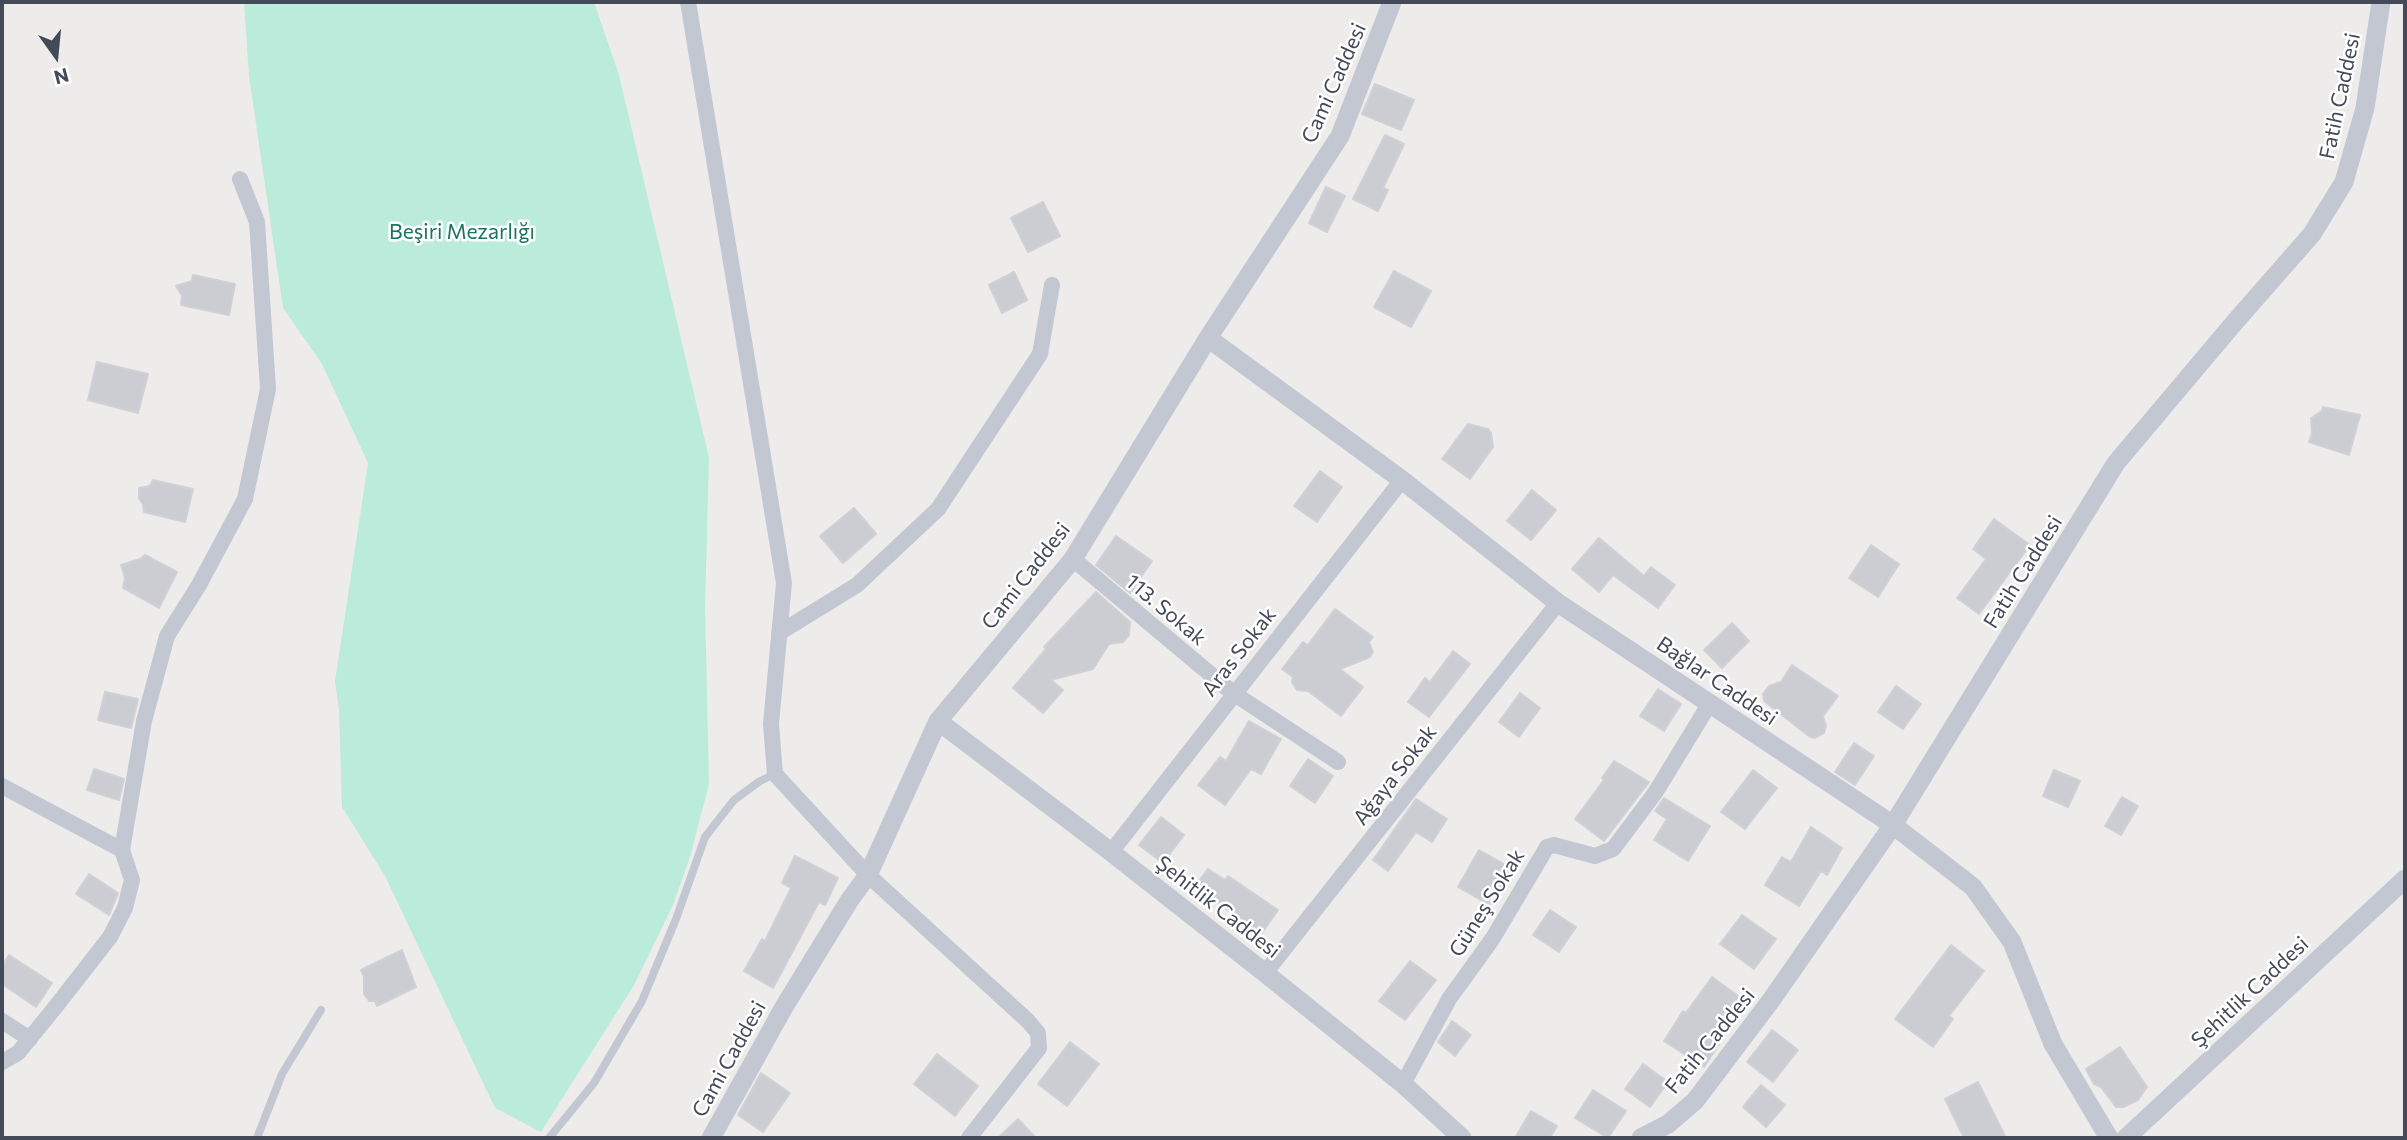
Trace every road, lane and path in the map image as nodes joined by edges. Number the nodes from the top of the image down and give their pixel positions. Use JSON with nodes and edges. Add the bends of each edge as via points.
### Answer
{"nodes":[{"id":1,"x":688,"y":2,"type":"edge"},
{"id":2,"x":1392,"y":2,"type":"edge"},
{"id":3,"x":2381,"y":2,"type":"edge"},
{"id":4,"x":240,"y":179,"type":"dead end"},
{"id":5,"x":1052,"y":285,"type":"dead end"},
{"id":6,"x":1208,"y":338,"type":"junction"},
{"id":7,"x":1402,"y":480,"type":"junction"},
{"id":8,"x":1073,"y":559,"type":"junction"},
{"id":9,"x":1558,"y":603,"type":"junction"},
{"id":10,"x":779,"y":634,"type":"junction"},
{"id":11,"x":1233,"y":693,"type":"junction"},
{"id":12,"x":1710,"y":703,"type":"junction"},
{"id":13,"x":938,"y":721,"type":"junction"},
{"id":14,"x":1338,"y":762,"type":"dead end"},
{"id":15,"x":775,"y":774,"type":"junction"},
{"id":16,"x":2,"y":786,"type":"edge"},
{"id":17,"x":1893,"y":825,"type":"junction"},
{"id":18,"x":122,"y":850,"type":"junction"},
{"id":19,"x":1111,"y":852,"type":"junction"},
{"id":20,"x":868,"y":875,"type":"junction"},
{"id":21,"x":2405,"y":879,"type":"edge"},
{"id":22,"x":1265,"y":973,"type":"junction"},
{"id":23,"x":321,"y":1010,"type":"dead end"},
{"id":24,"x":2,"y":1021,"type":"edge"},
{"id":25,"x":30,"y":1039,"type":"junction"},
{"id":26,"x":2,"y":1062,"type":"edge"},
{"id":27,"x":1403,"y":1084,"type":"junction"},
{"id":28,"x":257,"y":1138,"type":"edge"},
{"id":29,"x":549,"y":1138,"type":"edge"},
{"id":30,"x":711,"y":1138,"type":"edge"},
{"id":31,"x":969,"y":1138,"type":"edge"},
{"id":32,"x":1462,"y":1138,"type":"edge"},
{"id":33,"x":1642,"y":1138,"type":"edge"},
{"id":34,"x":2109,"y":1138,"type":"edge"},
{"id":35,"x":2126,"y":1138,"type":"edge"}],
"edges":[{"from":1,"to":10,"type":"street","via":[[783,583]]},
{"from":2,"to":6,"type":"street","name":"Cami Caddesi","via":[[1340,136]]},
{"from":3,"to":17,"type":"street","name":"Fatih Caddesi","via":[[2365,108],[2344,182],[2312,234],[2116,463]]},
{"from":4,"to":18,"type":"street","via":[[257,222],[268,389],[245,499],[167,636],[144,722]]},
{"from":5,"to":10,"type":"street","via":[[1040,354],[939,509],[857,584]]},
{"from":6,"to":7,"type":"street","name":"Bağlar Caddesi"},
{"from":6,"to":8,"type":"street","name":"Cami Caddesi"},
{"from":7,"to":9,"type":"street","name":"Bağlar Caddesi"},
{"from":7,"to":11,"type":"street","name":"Aras Sokak"},
{"from":8,"to":11,"type":"street","name":"113. Sokak"},
{"from":8,"to":13,"type":"street","name":"Cami Caddesi"},
{"from":9,"to":12,"type":"street","name":"Bağlar Caddesi"},
{"from":9,"to":22,"type":"street","name":"Ağaya Sokak"},
{"from":10,"to":15,"type":"street","via":[[771,724]]},
{"from":11,"to":14,"type":"street","name":"113. Sokak"},
{"from":11,"to":19,"type":"street","name":"Aras Sokak"},
{"from":12,"to":17,"type":"street","name":"Bağlar Caddesi"},
{"from":12,"to":27,"type":"street","name":"Güneş Sokak","via":[[1655,793],[1613,849],[1595,856],[1546,847],[1493,937],[1449,999]]},
{"from":13,"to":19,"type":"street","name":"Şehitlik Caddesi"},
{"from":13,"to":20,"type":"street","name":"Cami Caddesi"},
{"from":15,"to":20,"type":"street"},
{"from":15,"to":29,"type":"lane","via":[[734,800],[705,837],[642,1001],[594,1083]]},
{"from":16,"to":18,"type":"street"},
{"from":17,"to":33,"type":"street","name":"Fatih Caddesi","via":[[1695,1101]]},
{"from":17,"to":34,"type":"street","name":"Bağlar Caddesi","via":[[1973,887],[2012,942],[2053,1044]]},
{"from":18,"to":25,"type":"street","via":[[132,880],[125,908],[110,937]]},
{"from":19,"to":22,"type":"street","name":"Şehitlik Caddesi"},
{"from":20,"to":30,"type":"street","name":"Cami Caddesi","via":[[784,1007]]},
{"from":20,"to":31,"type":"street","via":[[1038,1033],[1039,1048]]},
{"from":21,"to":35,"type":"street","name":"Şehitlik Caddesi"},
{"from":22,"to":27,"type":"street","name":"Şehitlik Caddesi"},
{"from":23,"to":28,"type":"lane","via":[[282,1074]]},
{"from":24,"to":25,"type":"street"},
{"from":25,"to":26,"type":"street"},
{"from":27,"to":32,"type":"street","name":"Şehitlik Caddesi"}]}
